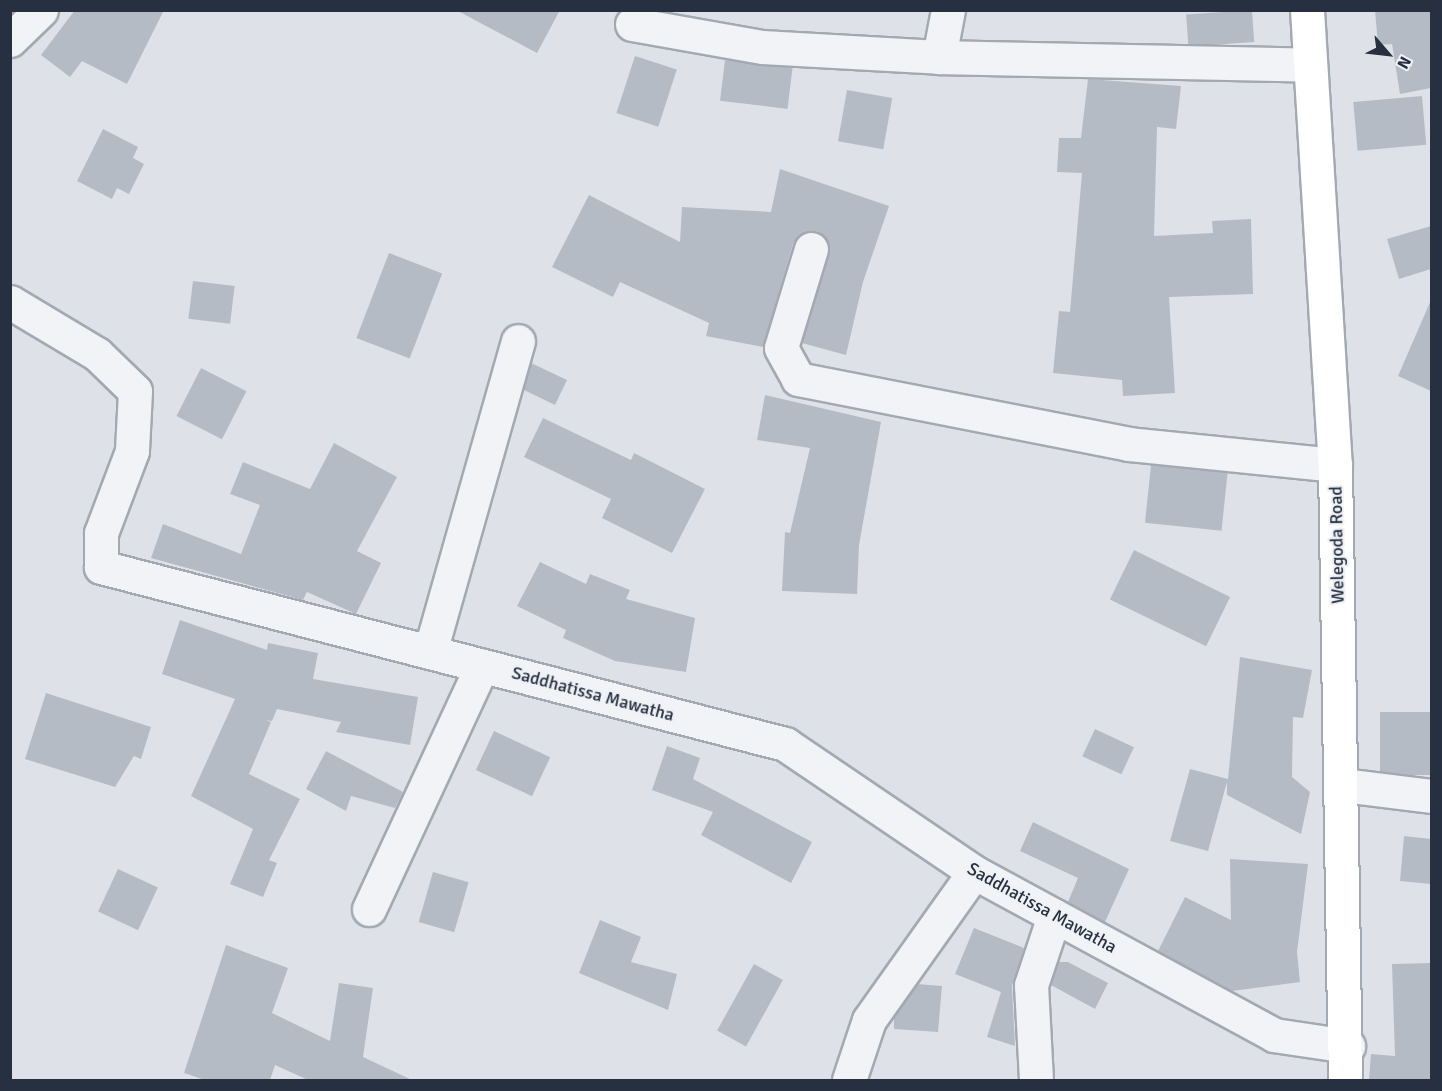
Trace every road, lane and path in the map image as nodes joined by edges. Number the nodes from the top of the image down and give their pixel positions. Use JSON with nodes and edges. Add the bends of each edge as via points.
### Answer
{"nodes":[{"id":1,"x":41,"y":10,"type":"edge"},
{"id":2,"x":948,"y":10,"type":"edge"},
{"id":3,"x":1307,"y":10,"type":"edge"},
{"id":4,"x":632,"y":24,"type":"dead end"},
{"id":5,"x":10,"y":40,"type":"edge"},
{"id":6,"x":939,"y":57,"type":"junction"},
{"id":7,"x":1310,"y":65,"type":"junction"},
{"id":8,"x":811,"y":249,"type":"dead end"},
{"id":9,"x":10,"y":302,"type":"edge"},
{"id":10,"x":518,"y":341,"type":"dead end"},
{"id":11,"x":1335,"y":465,"type":"junction"},
{"id":12,"x":430,"y":652,"type":"junction"},
{"id":13,"x":482,"y":666,"type":"junction"},
{"id":14,"x":1342,"y":785,"type":"junction"},
{"id":15,"x":1431,"y":796,"type":"edge"},
{"id":16,"x":975,"y":872,"type":"junction"},
{"id":17,"x":369,"y":909,"type":"dead end"},
{"id":18,"x":1054,"y":916,"type":"junction"},
{"id":19,"x":1348,"y":1046,"type":"junction"},
{"id":20,"x":849,"y":1080,"type":"edge"},
{"id":21,"x":1036,"y":1080,"type":"edge"},
{"id":22,"x":1345,"y":1080,"type":"edge"}],
"edges":[{"from":1,"to":5,"type":"street"},
{"from":2,"to":6,"type":"street"},
{"from":3,"to":7,"type":"street","name":"Welegoda Road"},
{"from":4,"to":6,"type":"street","via":[[762,47]]},
{"from":6,"to":7,"type":"street"},
{"from":7,"to":11,"type":"street","name":"Welegoda Road"},
{"from":8,"to":11,"type":"street","via":[[781,348],[798,379],[1129,444]]},
{"from":9,"to":12,"type":"street","name":"Saddhatissa Mawatha","via":[[97,354],[135,391],[132,451],[101,533],[101,567]]},
{"from":10,"to":12,"type":"street"},
{"from":11,"to":14,"type":"street","name":"Welegoda Road"},
{"from":12,"to":13,"type":"street","name":"Saddhatissa Mawatha"},
{"from":13,"to":16,"type":"street","name":"Saddhatissa Mawatha","via":[[785,744]]},
{"from":13,"to":17,"type":"street"},
{"from":14,"to":15,"type":"street"},
{"from":14,"to":19,"type":"street","name":"Welegoda Road"},
{"from":16,"to":18,"type":"street","name":"Saddhatissa Mawatha"},
{"from":16,"to":20,"type":"street","via":[[869,1020]]},
{"from":18,"to":19,"type":"street","name":"Saddhatissa Mawatha","via":[[1274,1035]]},
{"from":18,"to":21,"type":"street","via":[[1030,985]]},
{"from":19,"to":22,"type":"street","name":"Welegoda Road"}]}
